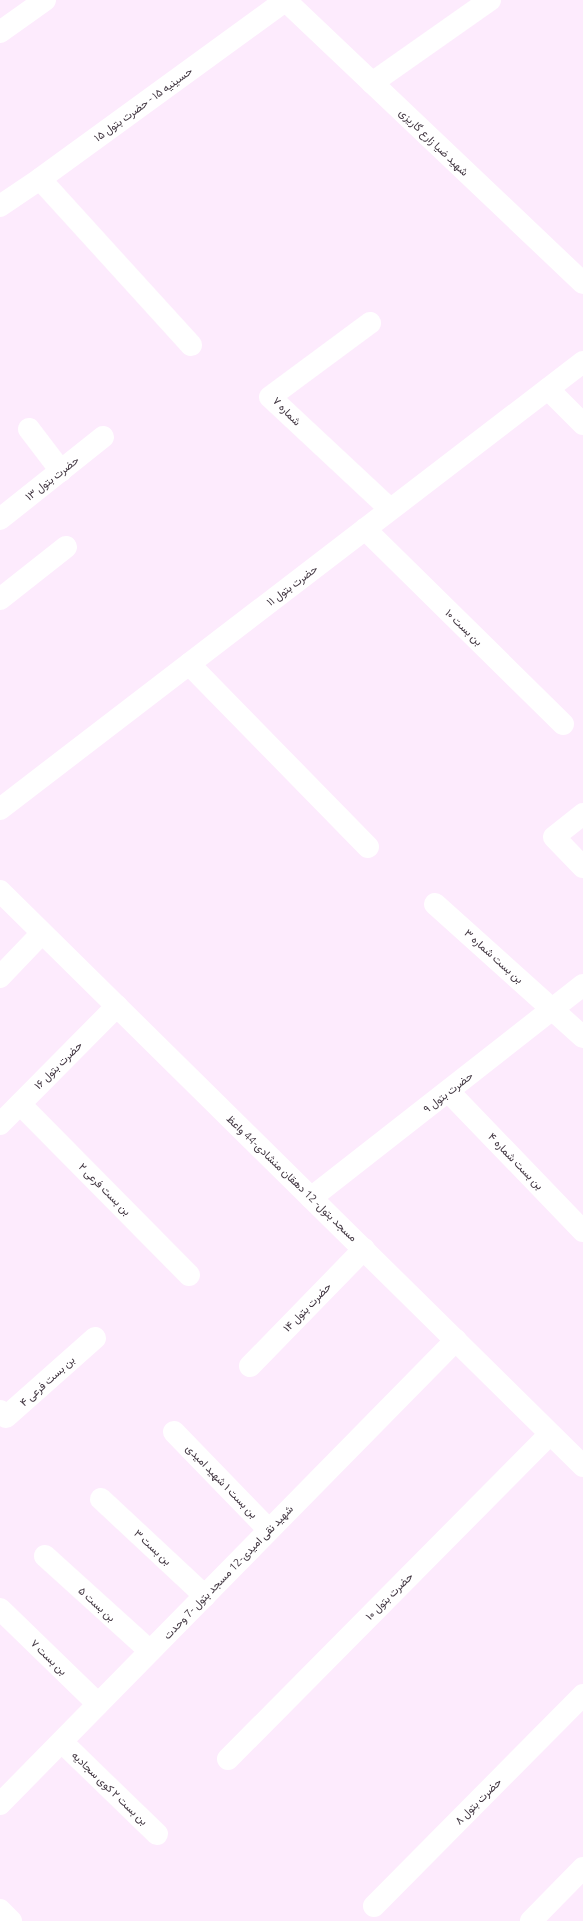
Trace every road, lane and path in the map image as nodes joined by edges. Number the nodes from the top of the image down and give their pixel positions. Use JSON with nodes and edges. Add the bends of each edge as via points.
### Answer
{"nodes":[{"id":1,"x":45,"y":0,"type":"edge"},
{"id":2,"x":285,"y":0,"type":"edge"},
{"id":3,"x":490,"y":0,"type":"edge"},
{"id":4,"x":0,"y":32,"type":"edge"},
{"id":5,"x":372,"y":83,"type":"junction"},
{"id":6,"x":40,"y":178,"type":"junction"},
{"id":7,"x":0,"y":206,"type":"edge"},
{"id":8,"x":583,"y":283,"type":"edge"},
{"id":9,"x":370,"y":323,"type":"dead end"},
{"id":10,"x":191,"y":345,"type":"dead end"},
{"id":11,"x":583,"y":362,"type":"edge"},
{"id":12,"x":548,"y":388,"type":"junction"},
{"id":13,"x":583,"y":424,"type":"edge"},
{"id":14,"x":29,"y":429,"type":"dead end"},
{"id":15,"x":103,"y":437,"type":"dead end"},
{"id":16,"x":61,"y":471,"type":"junction"},
{"id":17,"x":390,"y":509,"type":"junction"},
{"id":18,"x":0,"y":518,"type":"edge"},
{"id":19,"x":364,"y":529,"type":"junction"},
{"id":20,"x":66,"y":547,"type":"dead end"},
{"id":21,"x":1,"y":596,"type":"edge"},
{"id":22,"x":189,"y":664,"type":"junction"},
{"id":23,"x":563,"y":724,"type":"dead end"},
{"id":24,"x":0,"y":808,"type":"edge"},
{"id":25,"x":583,"y":814,"type":"edge"},
{"id":26,"x":368,"y":847,"type":"dead end"},
{"id":27,"x":583,"y":867,"type":"edge"},
{"id":28,"x":0,"y":891,"type":"edge"},
{"id":29,"x":434,"y":904,"type":"dead end"},
{"id":30,"x":42,"y":933,"type":"junction"},
{"id":31,"x":0,"y":977,"type":"edge"},
{"id":32,"x":583,"y":985,"type":"edge"},
{"id":33,"x":117,"y":1006,"type":"junction"},
{"id":34,"x":553,"y":1009,"type":"junction"},
{"id":35,"x":583,"y":1038,"type":"edge"},
{"id":36,"x":449,"y":1092,"type":"junction"},
{"id":37,"x":20,"y":1104,"type":"junction"},
{"id":38,"x":0,"y":1124,"type":"edge"},
{"id":39,"x":311,"y":1198,"type":"junction"},
{"id":40,"x":583,"y":1231,"type":"edge"},
{"id":41,"x":364,"y":1249,"type":"junction"},
{"id":42,"x":189,"y":1275,"type":"dead end"},
{"id":43,"x":95,"y":1338,"type":"dead end"},
{"id":44,"x":456,"y":1340,"type":"junction"},
{"id":45,"x":250,"y":1366,"type":"dead end"},
{"id":46,"x":0,"y":1411,"type":"edge"},
{"id":47,"x":174,"y":1432,"type":"dead end"},
{"id":48,"x":550,"y":1434,"type":"junction"},
{"id":49,"x":583,"y":1466,"type":"edge"},
{"id":50,"x":101,"y":1499,"type":"dead end"},
{"id":51,"x":269,"y":1530,"type":"junction"},
{"id":52,"x":45,"y":1556,"type":"dead end"},
{"id":53,"x":205,"y":1596,"type":"junction"},
{"id":54,"x":0,"y":1609,"type":"edge"},
{"id":55,"x":150,"y":1651,"type":"junction"},
{"id":56,"x":583,"y":1695,"type":"edge"},
{"id":57,"x":98,"y":1704,"type":"junction"},
{"id":58,"x":62,"y":1742,"type":"junction"},
{"id":59,"x":228,"y":1759,"type":"dead end"},
{"id":60,"x":0,"y":1804,"type":"edge"},
{"id":61,"x":157,"y":1834,"type":"dead end"},
{"id":62,"x":583,"y":1868,"type":"edge"},
{"id":63,"x":374,"y":1906,"type":"dead end"},
{"id":64,"x":0,"y":1910,"type":"edge"},
{"id":65,"x":11,"y":1921,"type":"edge"},
{"id":66,"x":531,"y":1921,"type":"edge"}],
"edges":[{"from":1,"to":4,"type":"street"},
{"from":2,"to":5,"type":"street","name":"شهید ضیا زارع گاریزی"},
{"from":2,"to":6,"type":"street","name":"حسینیه ۱۵ - حضرت بتول ۱۵"},
{"from":3,"to":5,"type":"street"},
{"from":5,"to":8,"type":"street","name":"شهید ضیا زارع گاریزی"},
{"from":6,"to":7,"type":"street","name":"حسینیه ۱۵ - حضرت بتول ۱۵"},
{"from":6,"to":10,"type":"street"},
{"from":9,"to":17,"type":"street","name":"شماره ۷","via":[[270,397]]},
{"from":11,"to":12,"type":"street","name":"حضرت بتول ۱۱"},
{"from":12,"to":13,"type":"street"},
{"from":12,"to":17,"type":"street","name":"حضرت بتول ۱۱"},
{"from":14,"to":16,"type":"street"},
{"from":15,"to":16,"type":"street","name":"حضرت بتول ۱۳"},
{"from":16,"to":18,"type":"street","name":"حضرت بتول ۱۳"},
{"from":17,"to":19,"type":"street","name":"حضرت بتول ۱۱"},
{"from":19,"to":22,"type":"street","name":"حضرت بتول ۱۱"},
{"from":19,"to":23,"type":"street","name":"بن بست ۱۰"},
{"from":20,"to":21,"type":"street"},
{"from":22,"to":24,"type":"street","name":"حضرت بتول ۱۱"},
{"from":22,"to":26,"type":"street"},
{"from":25,"to":27,"type":"street","via":[[554,837]]},
{"from":28,"to":30,"type":"street","name":"مسجد بتول- 12 دهقان منشادی-44 واعظ"},
{"from":29,"to":34,"type":"street","name":"بن بست شماره ۳"},
{"from":30,"to":31,"type":"street"},
{"from":30,"to":33,"type":"street","name":"مسجد بتول- 12 دهقان منشادی-44 واعظ"},
{"from":32,"to":34,"type":"street","name":"حضرت بتول ۹"},
{"from":33,"to":37,"type":"street","name":"حضرت بتول ۱۶"},
{"from":33,"to":39,"type":"street","name":"مسجد بتول- 12 دهقان منشادی-44 واعظ"},
{"from":34,"to":35,"type":"street","name":"بن بست شماره ۳"},
{"from":34,"to":36,"type":"street","name":"حضرت بتول ۹"},
{"from":36,"to":39,"type":"street","name":"حضرت بتول ۹"},
{"from":36,"to":40,"type":"street","name":"بن بست شماره ۴"},
{"from":37,"to":38,"type":"street","name":"حضرت بتول ۱۶"},
{"from":37,"to":42,"type":"street","name":"بن بست فرعی ۲"},
{"from":39,"to":41,"type":"street","name":"مسجد بتول- 12 دهقان منشادی-44 واعظ"},
{"from":41,"to":44,"type":"street","name":"مسجد بتول- 12 دهقان منشادی-44 واعظ"},
{"from":41,"to":45,"type":"street","name":"حضرت بتول ۱۴"},
{"from":43,"to":46,"type":"street","name":"بن بست فرعی ۴","via":[[6,1417]]},
{"from":44,"to":48,"type":"street","name":"مسجد بتول- 12 دهقان منشادی-44 واعظ"},
{"from":44,"to":51,"type":"street","name":"شهید نقی امیدی-12 مسجد بتول -7 وحدت"},
{"from":47,"to":51,"type":"street","name":"بن بست ۱ شهید امیدی"},
{"from":48,"to":49,"type":"street","name":"مسجد بتول- 12 دهقان منشادی-44 واعظ"},
{"from":48,"to":59,"type":"street","name":"حضرت بتول ۱۰"},
{"from":50,"to":53,"type":"street","name":"بن بست ۳"},
{"from":51,"to":53,"type":"street","name":"شهید نقی امیدی-12 مسجد بتول -7 وحدت"},
{"from":52,"to":55,"type":"street","name":"بن بست ۵"},
{"from":53,"to":55,"type":"street","name":"شهید نقی امیدی-12 مسجد بتول -7 وحدت"},
{"from":54,"to":57,"type":"street","name":"بن بست ۷"},
{"from":55,"to":57,"type":"street","name":"شهید نقی امیدی-12 مسجد بتول -7 وحدت"},
{"from":56,"to":63,"type":"street","name":"حضرت بتول ۸"},
{"from":57,"to":58,"type":"street","name":"شهید نقی امیدی-12 مسجد بتول -7 وحدت"},
{"from":58,"to":60,"type":"street","name":"شهید نقی امیدی-12 مسجد بتول -7 وحدت"},
{"from":58,"to":61,"type":"street","name":"بن بست ۲ کوی سجادیه"},
{"from":62,"to":66,"type":"street"},
{"from":64,"to":65,"type":"street"}]}
